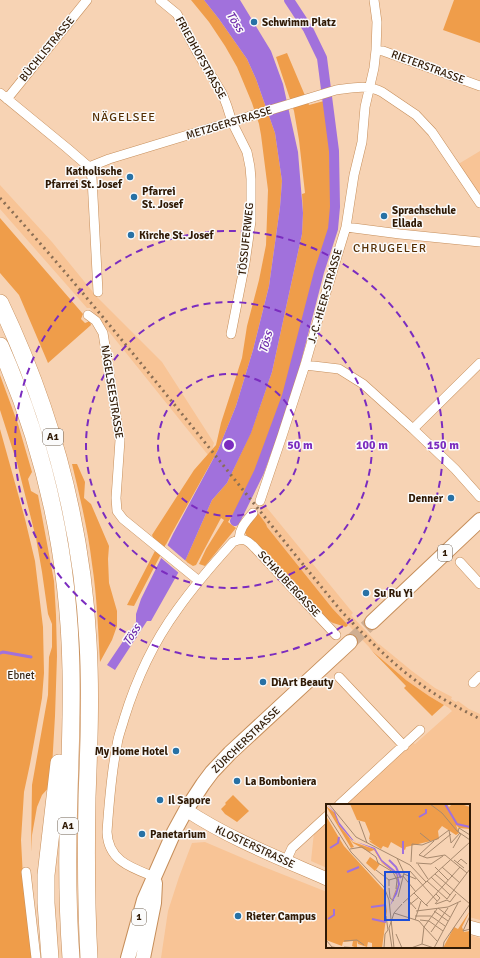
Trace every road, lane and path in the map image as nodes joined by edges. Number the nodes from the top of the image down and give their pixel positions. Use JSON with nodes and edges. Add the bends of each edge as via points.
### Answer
{"nodes":[{"id":1,"x":87,"y":0,"type":"edge"},
{"id":2,"x":160,"y":0,"type":"edge"},
{"id":3,"x":374,"y":0,"type":"edge"},
{"id":4,"x":376,"y":50,"type":"junction"},
{"id":5,"x":480,"y":86,"type":"edge"},
{"id":6,"x":370,"y":87,"type":"junction"},
{"id":7,"x":3,"y":96,"type":"edge"},
{"id":8,"x":232,"y":122,"type":"junction"},
{"id":9,"x":89,"y":166,"type":"junction"},
{"id":10,"x":480,"y":203,"type":"edge"},
{"id":11,"x":346,"y":227,"type":"junction"},
{"id":12,"x":480,"y":242,"type":"edge"},
{"id":13,"x":98,"y":292,"type":"dead end"},
{"id":14,"x":0,"y":303,"type":"edge"},
{"id":15,"x":88,"y":316,"type":"dead end"},
{"id":16,"x":231,"y":334,"type":"dead end"},
{"id":17,"x":0,"y":346,"type":"edge"},
{"id":18,"x":480,"y":363,"type":"edge"},
{"id":19,"x":305,"y":365,"type":"junction"},
{"id":20,"x":413,"y":429,"type":"junction"},
{"id":21,"x":480,"y":497,"type":"edge"},
{"id":22,"x":260,"y":501,"type":"dead end"},
{"id":23,"x":253,"y":513,"type":"dead end"},
{"id":24,"x":480,"y":520,"type":"edge"},
{"id":25,"x":239,"y":539,"type":"junction"},
{"id":26,"x":460,"y":562,"type":"dead end"},
{"id":27,"x":199,"y":581,"type":"junction"},
{"id":28,"x":480,"y":584,"type":"edge"},
{"id":29,"x":372,"y":622,"type":"tunnel mouth"},
{"id":30,"x":336,"y":635,"type":"dead end"},
{"id":31,"x":350,"y":642,"type":"tunnel mouth"},
{"id":32,"x":339,"y":677,"type":"dead end"},
{"id":33,"x":72,"y":694,"type":"junction"},
{"id":34,"x":420,"y":730,"type":"dead end"},
{"id":35,"x":404,"y":746,"type":"junction"},
{"id":36,"x":340,"y":804,"type":"edge"},
{"id":37,"x":186,"y":810,"type":"junction"},
{"id":38,"x":326,"y":817,"type":"edge"},
{"id":39,"x":286,"y":861,"type":"junction"},
{"id":40,"x":26,"y":872,"type":"dead end"},
{"id":41,"x":155,"y":876,"type":"junction"},
{"id":42,"x":326,"y":879,"type":"edge"},
{"id":43,"x":470,"y":927,"type":"edge"},
{"id":44,"x":480,"y":930,"type":"edge"},
{"id":45,"x":46,"y":958,"type":"edge"},
{"id":46,"x":71,"y":958,"type":"edge"},
{"id":47,"x":89,"y":958,"type":"edge"},
{"id":48,"x":128,"y":958,"type":"edge"},
{"id":49,"x":143,"y":958,"type":"edge"}],
"edges":[{"from":1,"to":7,"type":"street","name":"BÜCHLISTRASSE"},
{"from":2,"to":8,"type":"street","name":"FRIEDHOFSTRASSE","via":[[177,14],[222,93]]},
{"from":3,"to":4,"type":"street","name":"J.-C.-HEER-STRASSE","via":[[377,22]]},
{"from":4,"to":5,"type":"street","name":"RIETERSTRASSE","via":[[383,50]]},
{"from":4,"to":6,"type":"street","name":"J.-C.-HEER-STRASSE"},
{"from":6,"to":8,"type":"street","name":"METZGERSTRASSE","via":[[336,90]]},
{"from":6,"to":10,"type":"street","via":[[416,115],[432,132]]},
{"from":6,"to":11,"type":"street","name":"J.-C.-HEER-STRASSE"},
{"from":7,"to":9,"type":"street"},
{"from":8,"to":9,"type":"street","name":"METZGERSTRASSE"},
{"from":8,"to":16,"type":"street","name":"TÖSSUFERWEG","via":[[246,152],[251,179],[251,221]]},
{"from":9,"to":13,"type":"street","via":[[92,178]]},
{"from":11,"to":12,"type":"street"},
{"from":11,"to":19,"type":"street","name":"J.-C.-HEER-STRASSE"},
{"from":14,"to":47,"type":"highway","number":"A1","via":[[30,370],[54,442],[67,492],[81,566],[89,668]]},
{"from":15,"to":27,"type":"street","name":"NÄGELSEESTRASSE","via":[[96,321],[102,333],[120,440],[117,511],[123,519]]},
{"from":17,"to":33,"type":"highway","number":"A1","via":[[30,424],[44,471],[60,545],[67,599]]},
{"from":18,"to":20,"type":"street"},
{"from":19,"to":20,"type":"street","via":[[339,369],[363,384]]},
{"from":19,"to":22,"type":"street","name":"J.-C.-HEER-STRASSE"},
{"from":20,"to":21,"type":"street"},
{"from":23,"to":25,"type":"street","via":[[240,531]]},
{"from":24,"to":29,"type":"main road","number":"1"},
{"from":25,"to":27,"type":"street","via":[[233,542]]},
{"from":25,"to":30,"type":"street","name":"SCHAUBERGASSE","via":[[250,543]]},
{"from":26,"to":28,"type":"street"},
{"from":27,"to":41,"type":"street","via":[[170,620],[142,669],[130,698],[117,743],[111,782],[107,832],[111,848],[125,864]]},
{"from":31,"to":37,"type":"main road","name":"ZÜRCHERSTRASSE","number":"1","via":[[230,753],[212,772]]},
{"from":32,"to":35,"type":"street"},
{"from":33,"to":45,"type":"highway","number":"A1","via":[[60,749],[47,863]]},
{"from":33,"to":46,"type":"highway","number":"A1","via":[[68,847]]},
{"from":34,"to":35,"type":"street"},
{"from":35,"to":36,"type":"street"},
{"from":37,"to":39,"type":"street","name":"KLOSTERSTRASSE","via":[[215,828]]},
{"from":37,"to":41,"type":"main road","name":"ZÜRCHERSTRASSE","number":"1"},
{"from":38,"to":39,"type":"street","via":[[292,848]]},
{"from":39,"to":42,"type":"street","name":"KLOSTERSTRASSE"},
{"from":40,"to":45,"type":"street"},
{"from":41,"to":48,"type":"main road","name":"ZÜRCHERSTRASSE","number":"1","via":[[144,900]]},
{"from":41,"to":49,"type":"main road","name":"ZÜRCHERSTRASSE","number":"1","via":[[154,903]]},
{"from":43,"to":44,"type":"street"}]}
